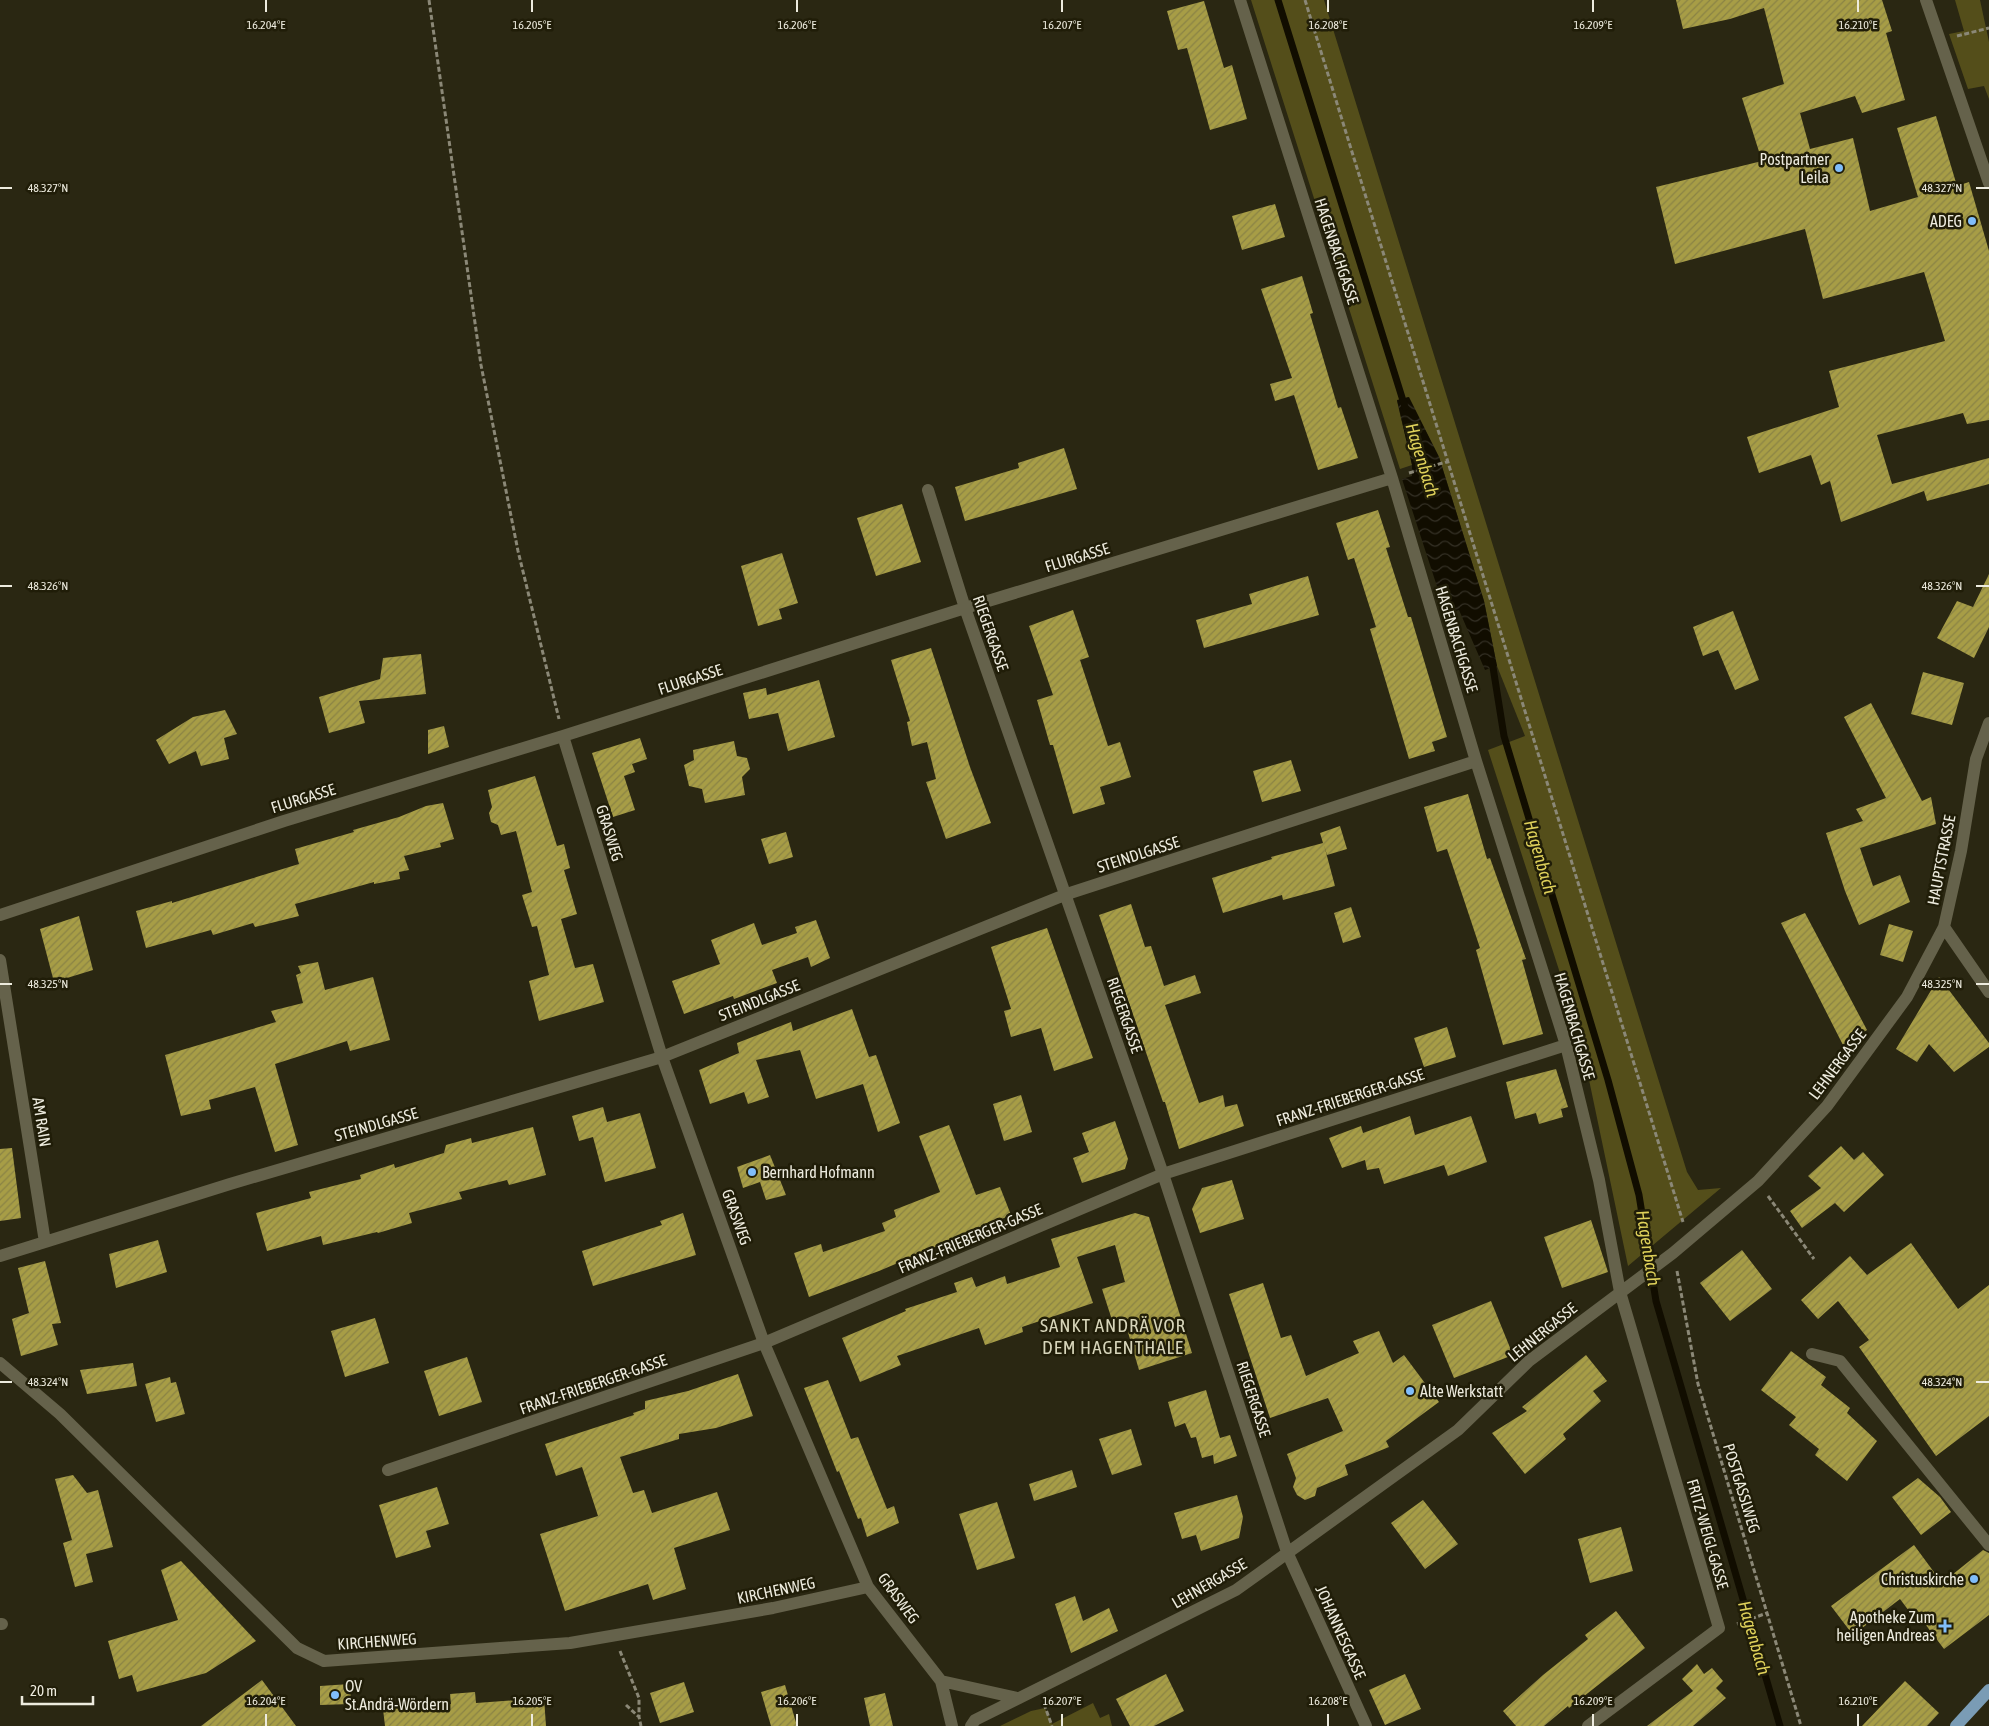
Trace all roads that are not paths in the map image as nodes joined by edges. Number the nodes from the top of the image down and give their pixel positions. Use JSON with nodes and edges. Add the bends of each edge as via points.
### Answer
{"nodes":[{"id":1,"x":1240,"y":0,"type":"edge"},
{"id":2,"x":1926,"y":0,"type":"edge"},
{"id":3,"x":1989,"y":183,"type":"edge"},
{"id":4,"x":1392,"y":478,"type":"junction"},
{"id":5,"x":928,"y":490,"type":"dead end"},
{"id":6,"x":965,"y":608,"type":"junction"},
{"id":7,"x":1989,"y":723,"type":"edge"},
{"id":8,"x":563,"y":736,"type":"junction"},
{"id":9,"x":1476,"y":761,"type":"junction"},
{"id":10,"x":1067,"y":894,"type":"junction"},
{"id":11,"x":0,"y":915,"type":"edge"},
{"id":12,"x":1944,"y":927,"type":"junction"},
{"id":13,"x":0,"y":960,"type":"edge"},
{"id":14,"x":1989,"y":992,"type":"edge"},
{"id":15,"x":1566,"y":1045,"type":"junction"},
{"id":16,"x":662,"y":1057,"type":"junction"},
{"id":17,"x":1163,"y":1174,"type":"junction"},
{"id":18,"x":45,"y":1242,"type":"junction"},
{"id":19,"x":0,"y":1256,"type":"edge"},
{"id":20,"x":1620,"y":1292,"type":"junction"},
{"id":21,"x":764,"y":1343,"type":"junction"},
{"id":22,"x":1812,"y":1354,"type":"dead end"},
{"id":23,"x":0,"y":1363,"type":"edge"},
{"id":24,"x":388,"y":1470,"type":"dead end"},
{"id":25,"x":1989,"y":1546,"type":"edge"},
{"id":26,"x":1287,"y":1552,"type":"junction"},
{"id":27,"x":868,"y":1587,"type":"junction"},
{"id":28,"x":940,"y":1681,"type":"junction"},
{"id":29,"x":1989,"y":1690,"type":"edge"},
{"id":30,"x":1017,"y":1698,"type":"junction"},
{"id":31,"x":952,"y":1726,"type":"edge"},
{"id":32,"x":971,"y":1726,"type":"edge"},
{"id":33,"x":1366,"y":1726,"type":"edge"},
{"id":34,"x":1588,"y":1726,"type":"edge"},
{"id":35,"x":1956,"y":1726,"type":"edge"}],
"edges":[{"from":1,"to":4,"type":"street","name":"HAGENBACHGASSE"},
{"from":2,"to":3,"type":"street"},
{"from":4,"to":6,"type":"street","name":"FLURGASSE"},
{"from":4,"to":9,"type":"street","name":"HAGENBACHGASSE"},
{"from":5,"to":6,"type":"street","name":"RIEGERGASSE"},
{"from":6,"to":8,"type":"street","name":"FLURGASSE"},
{"from":6,"to":10,"type":"street","name":"RIEGERGASSE"},
{"from":7,"to":12,"type":"street","name":"HAUPTSTRASSE","via":[[1976,759]]},
{"from":8,"to":11,"type":"street","name":"FLURGASSE","via":[[284,821]]},
{"from":8,"to":16,"type":"street","name":"GRASWEG"},
{"from":9,"to":10,"type":"street","name":"STEINDLGASSE"},
{"from":9,"to":15,"type":"street","name":"HAGENBACHGASSE"},
{"from":10,"to":16,"type":"street","name":"STEINDLGASSE"},
{"from":10,"to":17,"type":"street","name":"RIEGERGASSE"},
{"from":12,"to":14,"type":"street","name":"HAUPTSTRASSE"},
{"from":12,"to":20,"type":"street","name":"LEHNERGASSE","via":[[1902,1005],[1827,1106],[1758,1181],[1688,1241]]},
{"from":13,"to":18,"type":"street","name":"AM RAIN"},
{"from":15,"to":17,"type":"street","name":"FRANZ-FRIEBERGER-GASSE"},
{"from":15,"to":20,"type":"street","name":"HAGENBACHGASSE","via":[[1599,1180]]},
{"from":16,"to":18,"type":"street","name":"STEINDLGASSE"},
{"from":16,"to":21,"type":"street","name":"GRASWEG"},
{"from":17,"to":21,"type":"street","name":"FRANZ-FRIEBERGER-GASSE"},
{"from":17,"to":26,"type":"street","name":"RIEGERGASSE"},
{"from":18,"to":19,"type":"street"},
{"from":20,"to":26,"type":"street","name":"LEHNERGASSE","via":[[1529,1361],[1458,1430]]},
{"from":20,"to":34,"type":"street","name":"FRITZ-WEIGL-GASSE","via":[[1719,1628]]},
{"from":21,"to":24,"type":"street","name":"FRANZ-FRIEBERGER-GASSE"},
{"from":21,"to":27,"type":"street","name":"GRASWEG"},
{"from":22,"to":25,"type":"street","via":[[1840,1361]]},
{"from":23,"to":27,"type":"street","name":"KIRCHENWEG","via":[[60,1414],[297,1648],[324,1661],[570,1643],[773,1608]]},
{"from":26,"to":30,"type":"street","name":"LEHNERGASSE","via":[[1236,1590]]},
{"from":26,"to":33,"type":"street","name":"JOHANNESGASSE"},
{"from":27,"to":28,"type":"street","name":"GRASWEG"},
{"from":28,"to":30,"type":"street"},
{"from":28,"to":31,"type":"street","name":"GRASWEG"},
{"from":29,"to":35,"type":"main road"},
{"from":30,"to":32,"type":"street","name":"LEHNERGASSE","via":[[975,1720]]}]}
